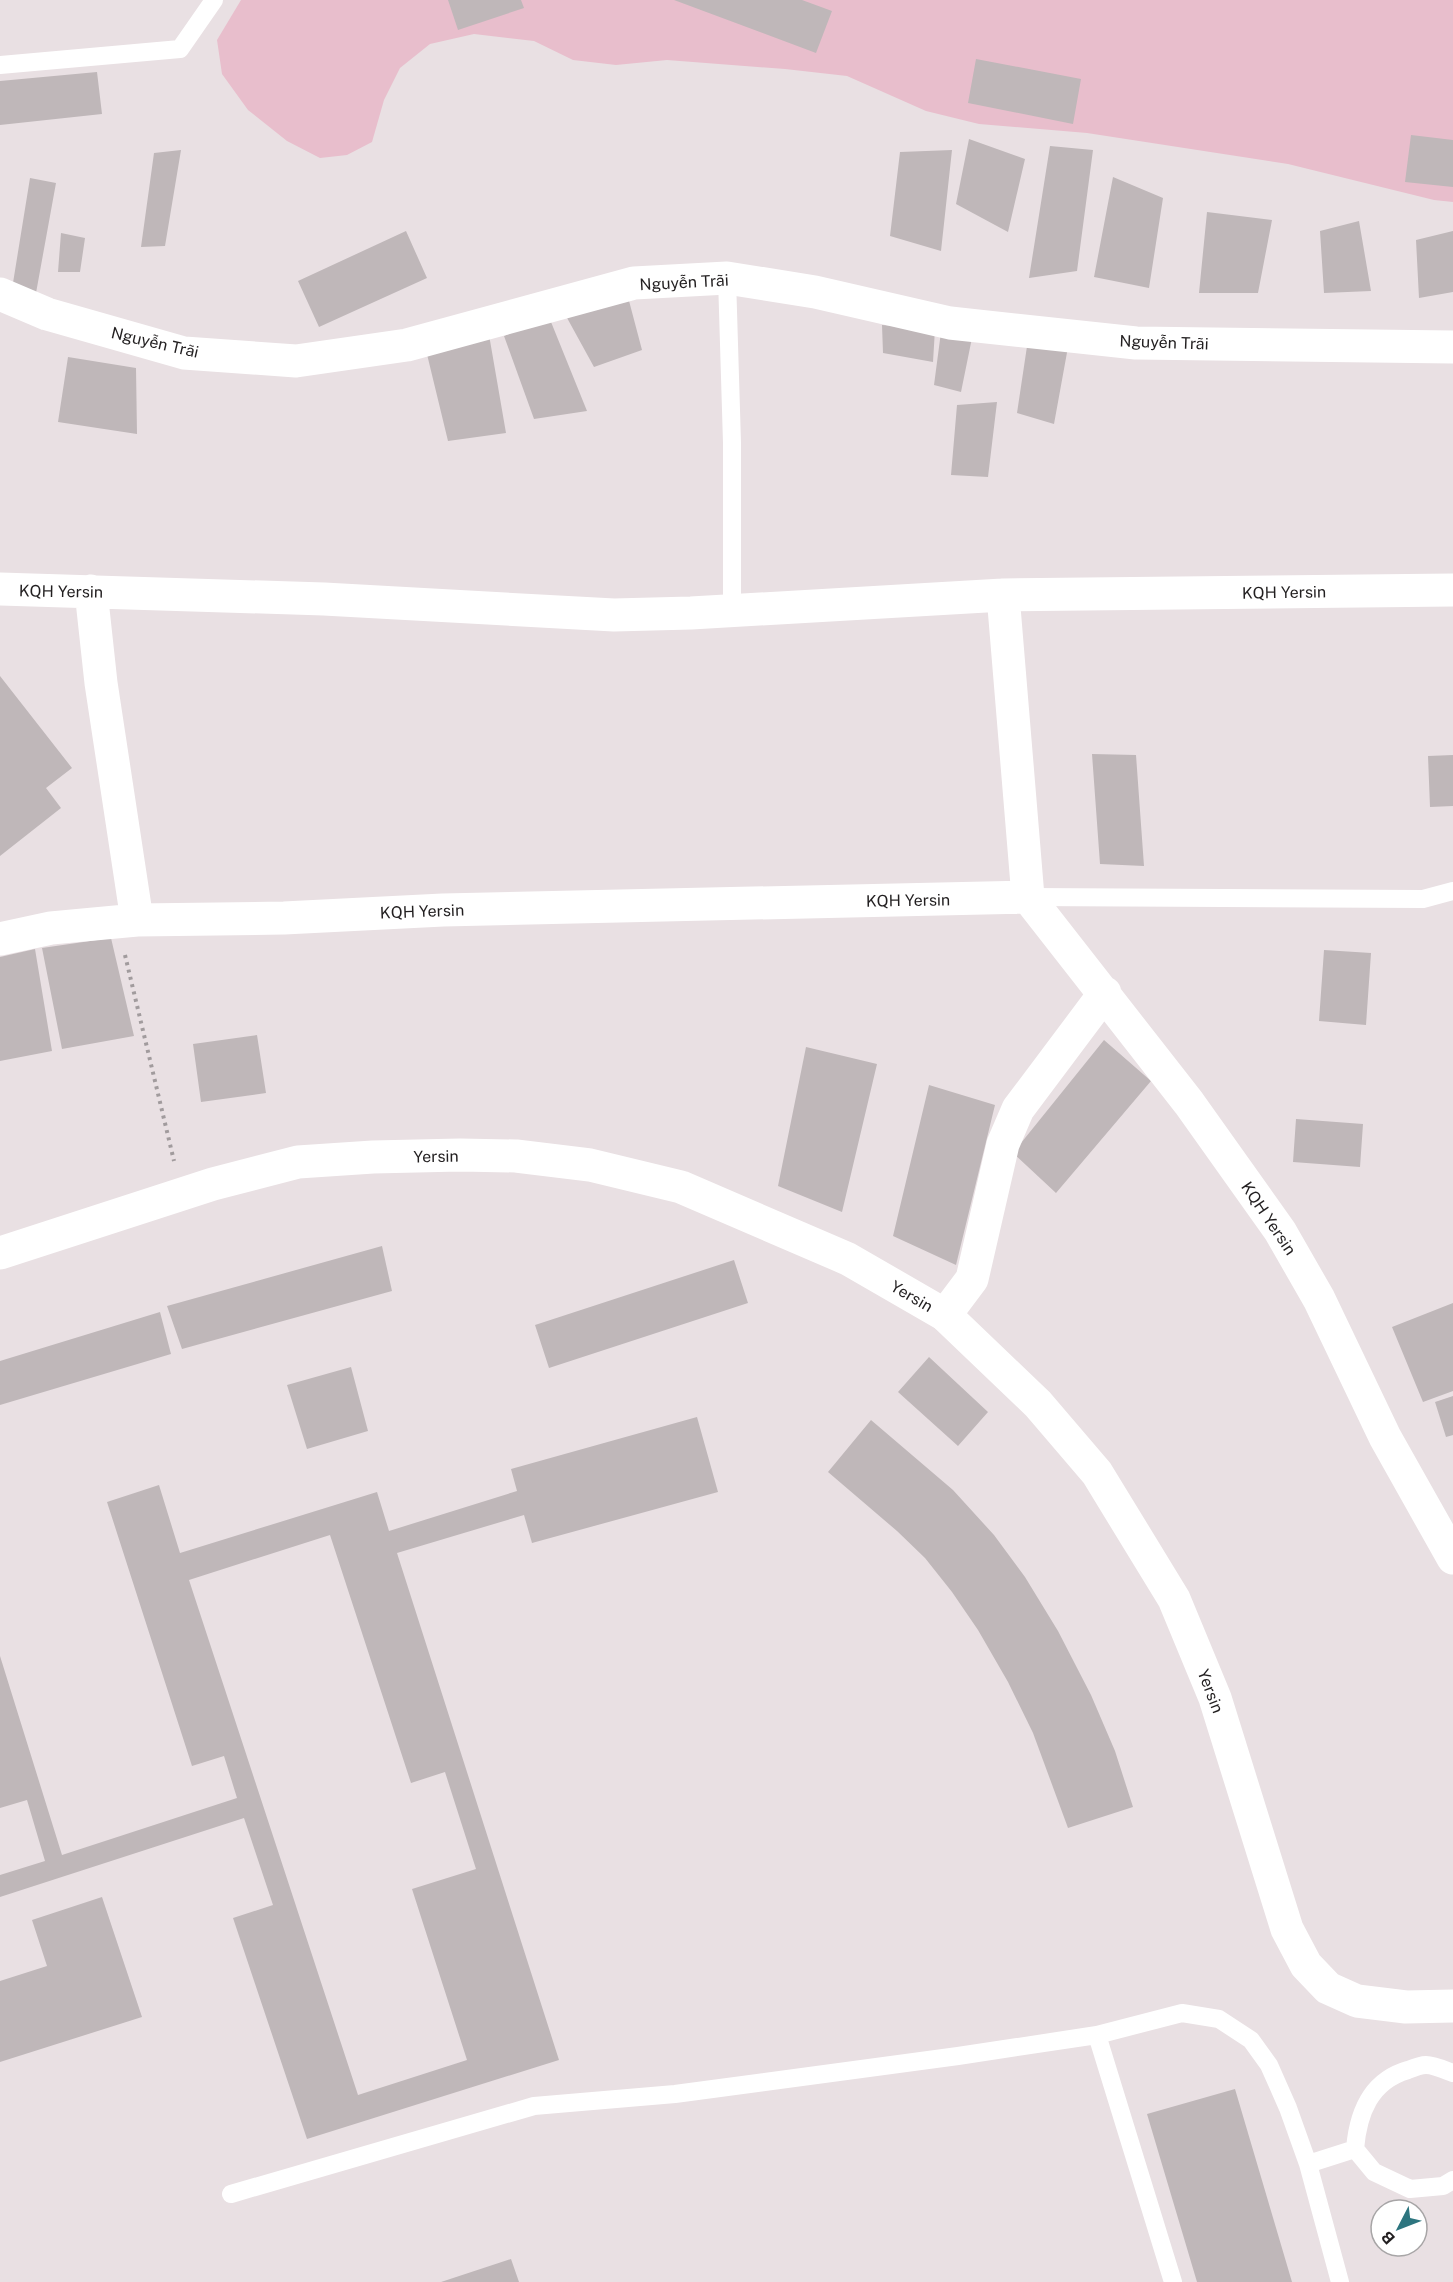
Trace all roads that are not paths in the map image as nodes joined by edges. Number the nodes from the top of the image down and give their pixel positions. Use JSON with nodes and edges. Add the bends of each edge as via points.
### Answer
{"nodes":[{"id":1,"x":214,"y":0,"type":"edge"},
{"id":2,"x":0,"y":65,"type":"edge"},
{"id":3,"x":728,"y":278,"type":"junction"},
{"id":4,"x":0,"y":294,"type":"edge"},
{"id":5,"x":1453,"y":347,"type":"edge"},
{"id":6,"x":0,"y":589,"type":"edge"},
{"id":7,"x":1453,"y":590,"type":"edge"},
{"id":8,"x":91,"y":591,"type":"junction"},
{"id":9,"x":1003,"y":595,"type":"junction"},
{"id":10,"x":732,"y":610,"type":"junction"},
{"id":11,"x":1453,"y":891,"type":"edge"},
{"id":12,"x":1029,"y":897,"type":"junction"},
{"id":13,"x":127,"y":921,"type":"junction"},
{"id":14,"x":0,"y":939,"type":"edge"},
{"id":15,"x":1105,"y":993,"type":"junction"},
{"id":16,"x":0,"y":1253,"type":"edge"},
{"id":17,"x":945,"y":1315,"type":"junction"},
{"id":18,"x":1453,"y":1558,"type":"edge"},
{"id":19,"x":1453,"y":2006,"type":"edge"},
{"id":20,"x":1097,"y":2035,"type":"junction"},
{"id":21,"x":1453,"y":2073,"type":"edge"},
{"id":22,"x":1355,"y":2150,"type":"junction"},
{"id":23,"x":1308,"y":2164,"type":"junction"},
{"id":24,"x":1453,"y":2180,"type":"edge"},
{"id":25,"x":231,"y":2194,"type":"dead end"},
{"id":26,"x":1173,"y":2282,"type":"edge"},
{"id":27,"x":1340,"y":2282,"type":"edge"}],
"edges":[{"from":1,"to":2,"type":"lane","via":[[180,49]]},
{"from":3,"to":4,"type":"street","name":"Nguyễn Trãi","via":[[634,283],[407,345],[296,361],[184,353],[47,314]]},
{"from":3,"to":5,"type":"street","name":"Nguyễn Trãi","via":[[950,322],[1136,343]]},
{"from":3,"to":10,"type":"lane"},
{"from":6,"to":8,"type":"street","name":"KQH Yersin"},
{"from":7,"to":9,"type":"street","name":"KQH Yersin"},
{"from":8,"to":10,"type":"street","name":"KQH Yersin","via":[[614,615]]},
{"from":8,"to":13,"type":"street"},
{"from":9,"to":10,"type":"street","name":"KQH Yersin"},
{"from":9,"to":12,"type":"street"},
{"from":11,"to":12,"type":"lane","via":[[1423,899]]},
{"from":12,"to":13,"type":"street","name":"KQH Yersin"},
{"from":12,"to":15,"type":"street","name":"KQH Yersin"},
{"from":13,"to":14,"type":"street","name":"KQH Yersin","via":[[51,928]]},
{"from":15,"to":17,"type":"street","via":[[1018,1109],[1003,1144],[972,1279]]},
{"from":15,"to":18,"type":"street","name":"KQH Yersin","via":[[1280,1231],[1324,1309],[1384,1437]]},
{"from":16,"to":17,"type":"street","name":"Yersin","via":[[213,1184],[298,1162],[516,1156],[590,1165],[681,1187],[848,1259]]},
{"from":17,"to":19,"type":"street","name":"Yersin","via":[[1038,1404],[1097,1473],[1174,1599],[1215,1698],[1287,1929],[1306,1965],[1328,1988],[1358,2001],[1406,2007]]},
{"from":20,"to":23,"type":"lane","via":[[1182,2013],[1219,2019],[1251,2040],[1269,2065]]},
{"from":20,"to":25,"type":"lane","via":[[675,2094],[534,2106]]},
{"from":20,"to":26,"type":"lane"},
{"from":21,"to":22,"type":"lane","via":[[1426,2065],[1383,2080],[1366,2105],[1357,2129]]},
{"from":22,"to":23,"type":"lane"},
{"from":22,"to":24,"type":"lane","via":[[1374,2172],[1410,2189],[1443,2186]]},
{"from":23,"to":27,"type":"lane"}]}
